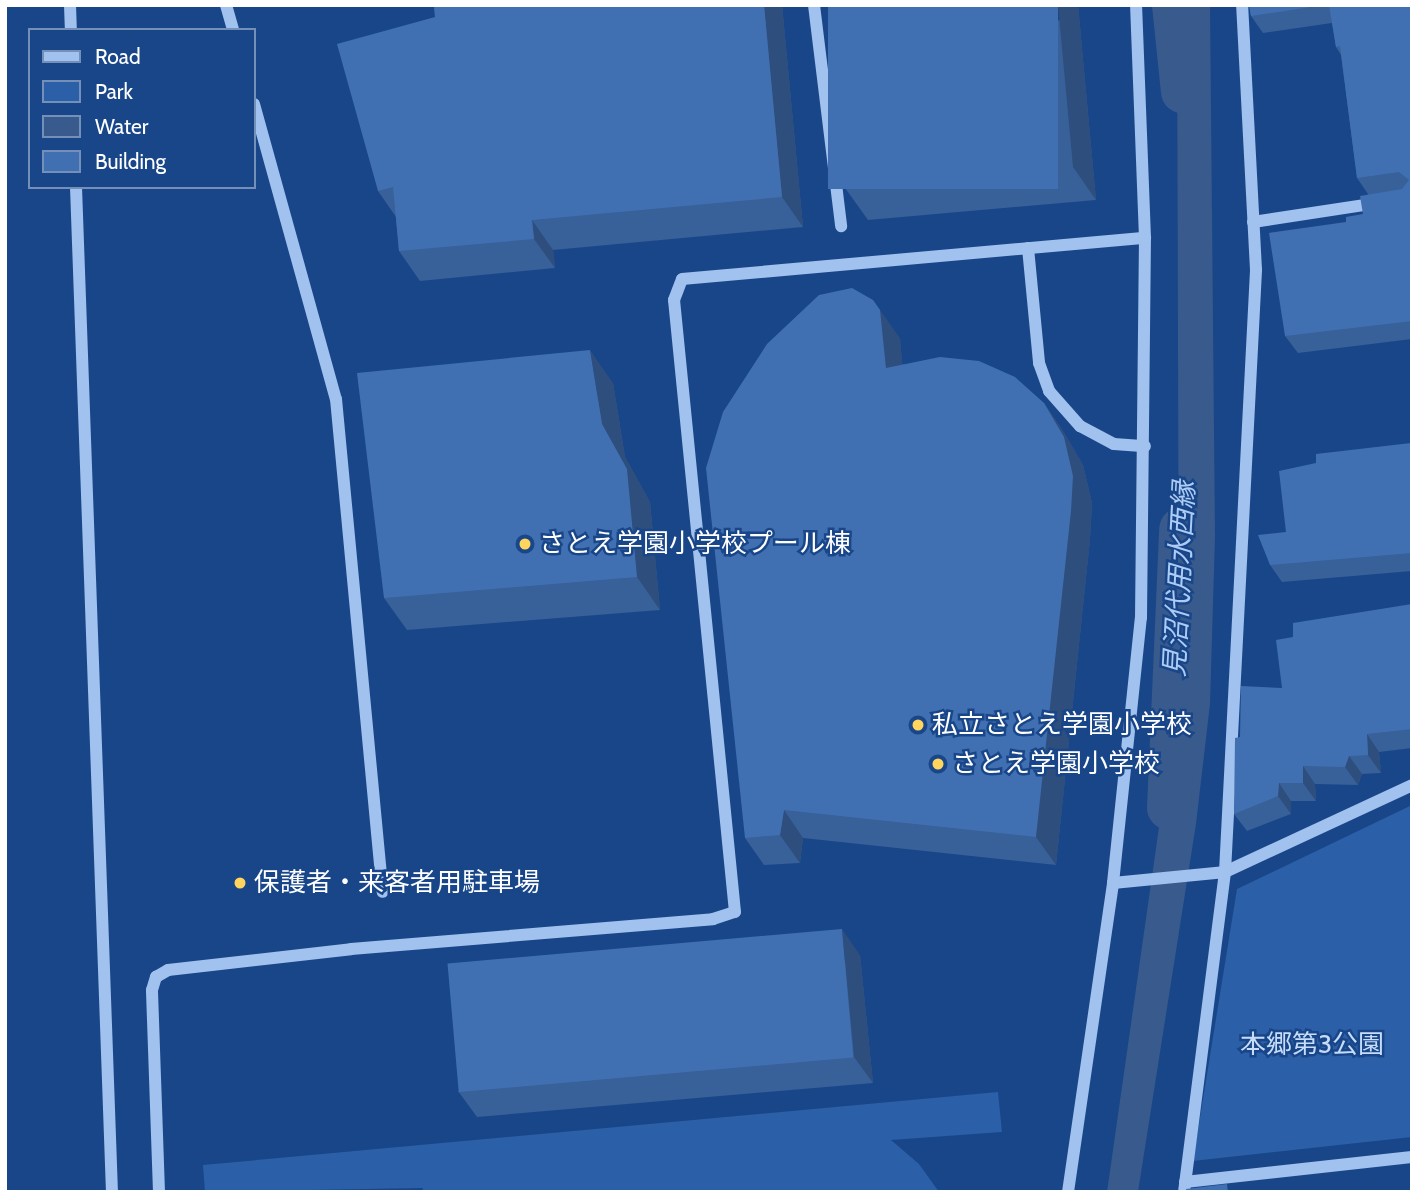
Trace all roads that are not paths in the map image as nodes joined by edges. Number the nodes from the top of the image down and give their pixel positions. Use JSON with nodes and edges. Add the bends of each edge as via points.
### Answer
{"nodes":[{"id":1,"x":70,"y":5,"type":"edge"},
{"id":2,"x":226,"y":5,"type":"edge"},
{"id":3,"x":814,"y":5,"type":"edge"},
{"id":4,"x":1136,"y":5,"type":"edge"},
{"id":5,"x":1242,"y":5,"type":"edge"},
{"id":6,"x":71,"y":28,"type":"edge"},
{"id":7,"x":232,"y":28,"type":"edge"},
{"id":8,"x":256,"y":111,"type":"edge"},
{"id":9,"x":76,"y":189,"type":"edge"},
{"id":10,"x":1385,"y":202,"type":"edge"},
{"id":11,"x":1253,"y":222,"type":"junction"},
{"id":12,"x":841,"y":226,"type":"dead end"},
{"id":13,"x":1145,"y":238,"type":"junction"},
{"id":14,"x":1028,"y":248,"type":"junction"},
{"id":15,"x":1145,"y":446,"type":"junction"},
{"id":16,"x":1412,"y":785,"type":"edge"},
{"id":17,"x":1225,"y":872,"type":"junction"},
{"id":18,"x":1113,"y":883,"type":"junction"},
{"id":19,"x":383,"y":892,"type":"dead end"},
{"id":20,"x":1412,"y":1157,"type":"edge"},
{"id":21,"x":1184,"y":1187,"type":"edge"},
{"id":22,"x":112,"y":1192,"type":"edge"},
{"id":23,"x":159,"y":1192,"type":"edge"},
{"id":24,"x":1068,"y":1192,"type":"edge"}],
"edges":[{"from":1,"to":6,"type":"street"},
{"from":2,"to":7,"type":"street"},
{"from":3,"to":12,"type":"street"},
{"from":4,"to":13,"type":"street"},
{"from":5,"to":11,"type":"street"},
{"from":8,"to":19,"type":"street","via":[[336,399]]},
{"from":9,"to":22,"type":"street"},
{"from":10,"to":11,"type":"street"},
{"from":11,"to":17,"type":"street","via":[[1255,270]]},
{"from":13,"to":14,"type":"street"},
{"from":13,"to":15,"type":"street"},
{"from":14,"to":15,"type":"street","via":[[1039,363],[1049,391],[1080,426],[1114,444]]},
{"from":14,"to":23,"type":"street","via":[[682,279],[674,300],[734,912],[713,919],[351,949],[168,970],[156,977],[152,990]]},
{"from":15,"to":18,"type":"street","via":[[1141,618]]},
{"from":16,"to":17,"type":"street"},
{"from":17,"to":18,"type":"street"},
{"from":17,"to":21,"type":"street"},
{"from":18,"to":24,"type":"street"},
{"from":20,"to":21,"type":"street"}]}
